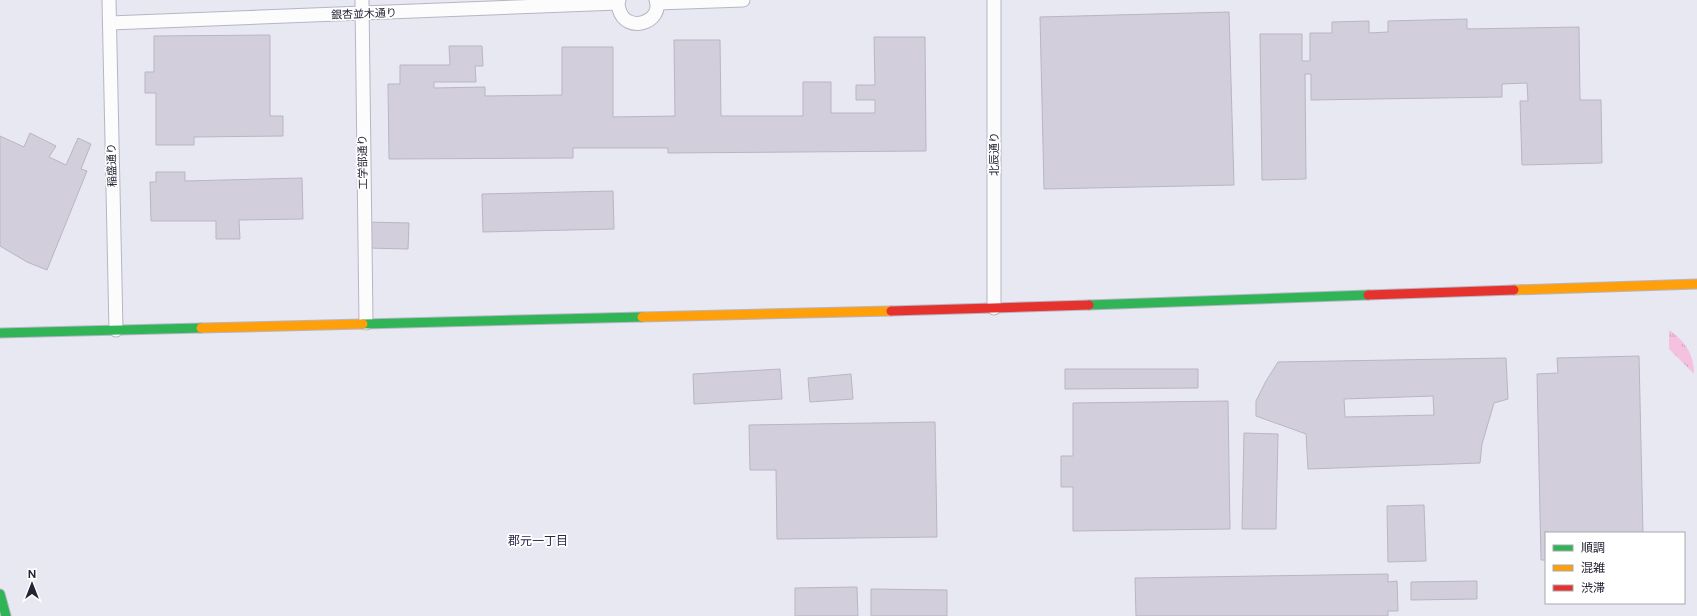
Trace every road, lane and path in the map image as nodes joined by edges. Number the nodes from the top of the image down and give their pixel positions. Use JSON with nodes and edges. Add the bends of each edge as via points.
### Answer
{"nodes":[{"id":1,"x":109,"y":0,"type":"edge"},
{"id":2,"x":362,"y":0,"type":"edge"},
{"id":3,"x":743,"y":0,"type":"edge"},
{"id":4,"x":994,"y":0,"type":"edge"},
{"id":5,"x":618,"y":2,"type":"edge"},
{"id":6,"x":656,"y":2,"type":"edge"},
{"id":7,"x":362,"y":14,"type":"junction"},
{"id":8,"x":110,"y":23,"type":"junction"},
{"id":9,"x":1697,"y":284,"type":"edge"},
{"id":10,"x":994,"y":308,"type":"junction"},
{"id":11,"x":366,"y":324,"type":"junction"},
{"id":12,"x":116,"y":330,"type":"junction"},
{"id":13,"x":0,"y":333,"type":"edge"},
{"id":14,"x":0,"y":594,"type":"edge"},
{"id":15,"x":6,"y":616,"type":"edge"}],
"edges":[{"from":1,"to":8,"type":"lane","name":"稲盛通り"},
{"from":2,"to":7,"type":"lane","name":"工学部通り"},
{"from":3,"to":6,"type":"lane"},
{"from":4,"to":10,"type":"lane","name":"北辰通り"},
{"from":5,"to":6,"type":"lane","via":[[621,16],[631,23],[644,23],[654,16]]},
{"from":5,"to":7,"type":"lane","name":"銀杏並木通り"},
{"from":7,"to":8,"type":"lane","name":"銀杏並木通り"},
{"from":7,"to":11,"type":"lane","name":"工学部通り"},
{"from":8,"to":12,"type":"lane","name":"稲盛通り"},
{"from":9,"to":10,"type":"street"},
{"from":10,"to":11,"type":"street"},
{"from":11,"to":12,"type":"street"},
{"from":12,"to":13,"type":"street"},
{"from":14,"to":15,"type":"street"}]}
